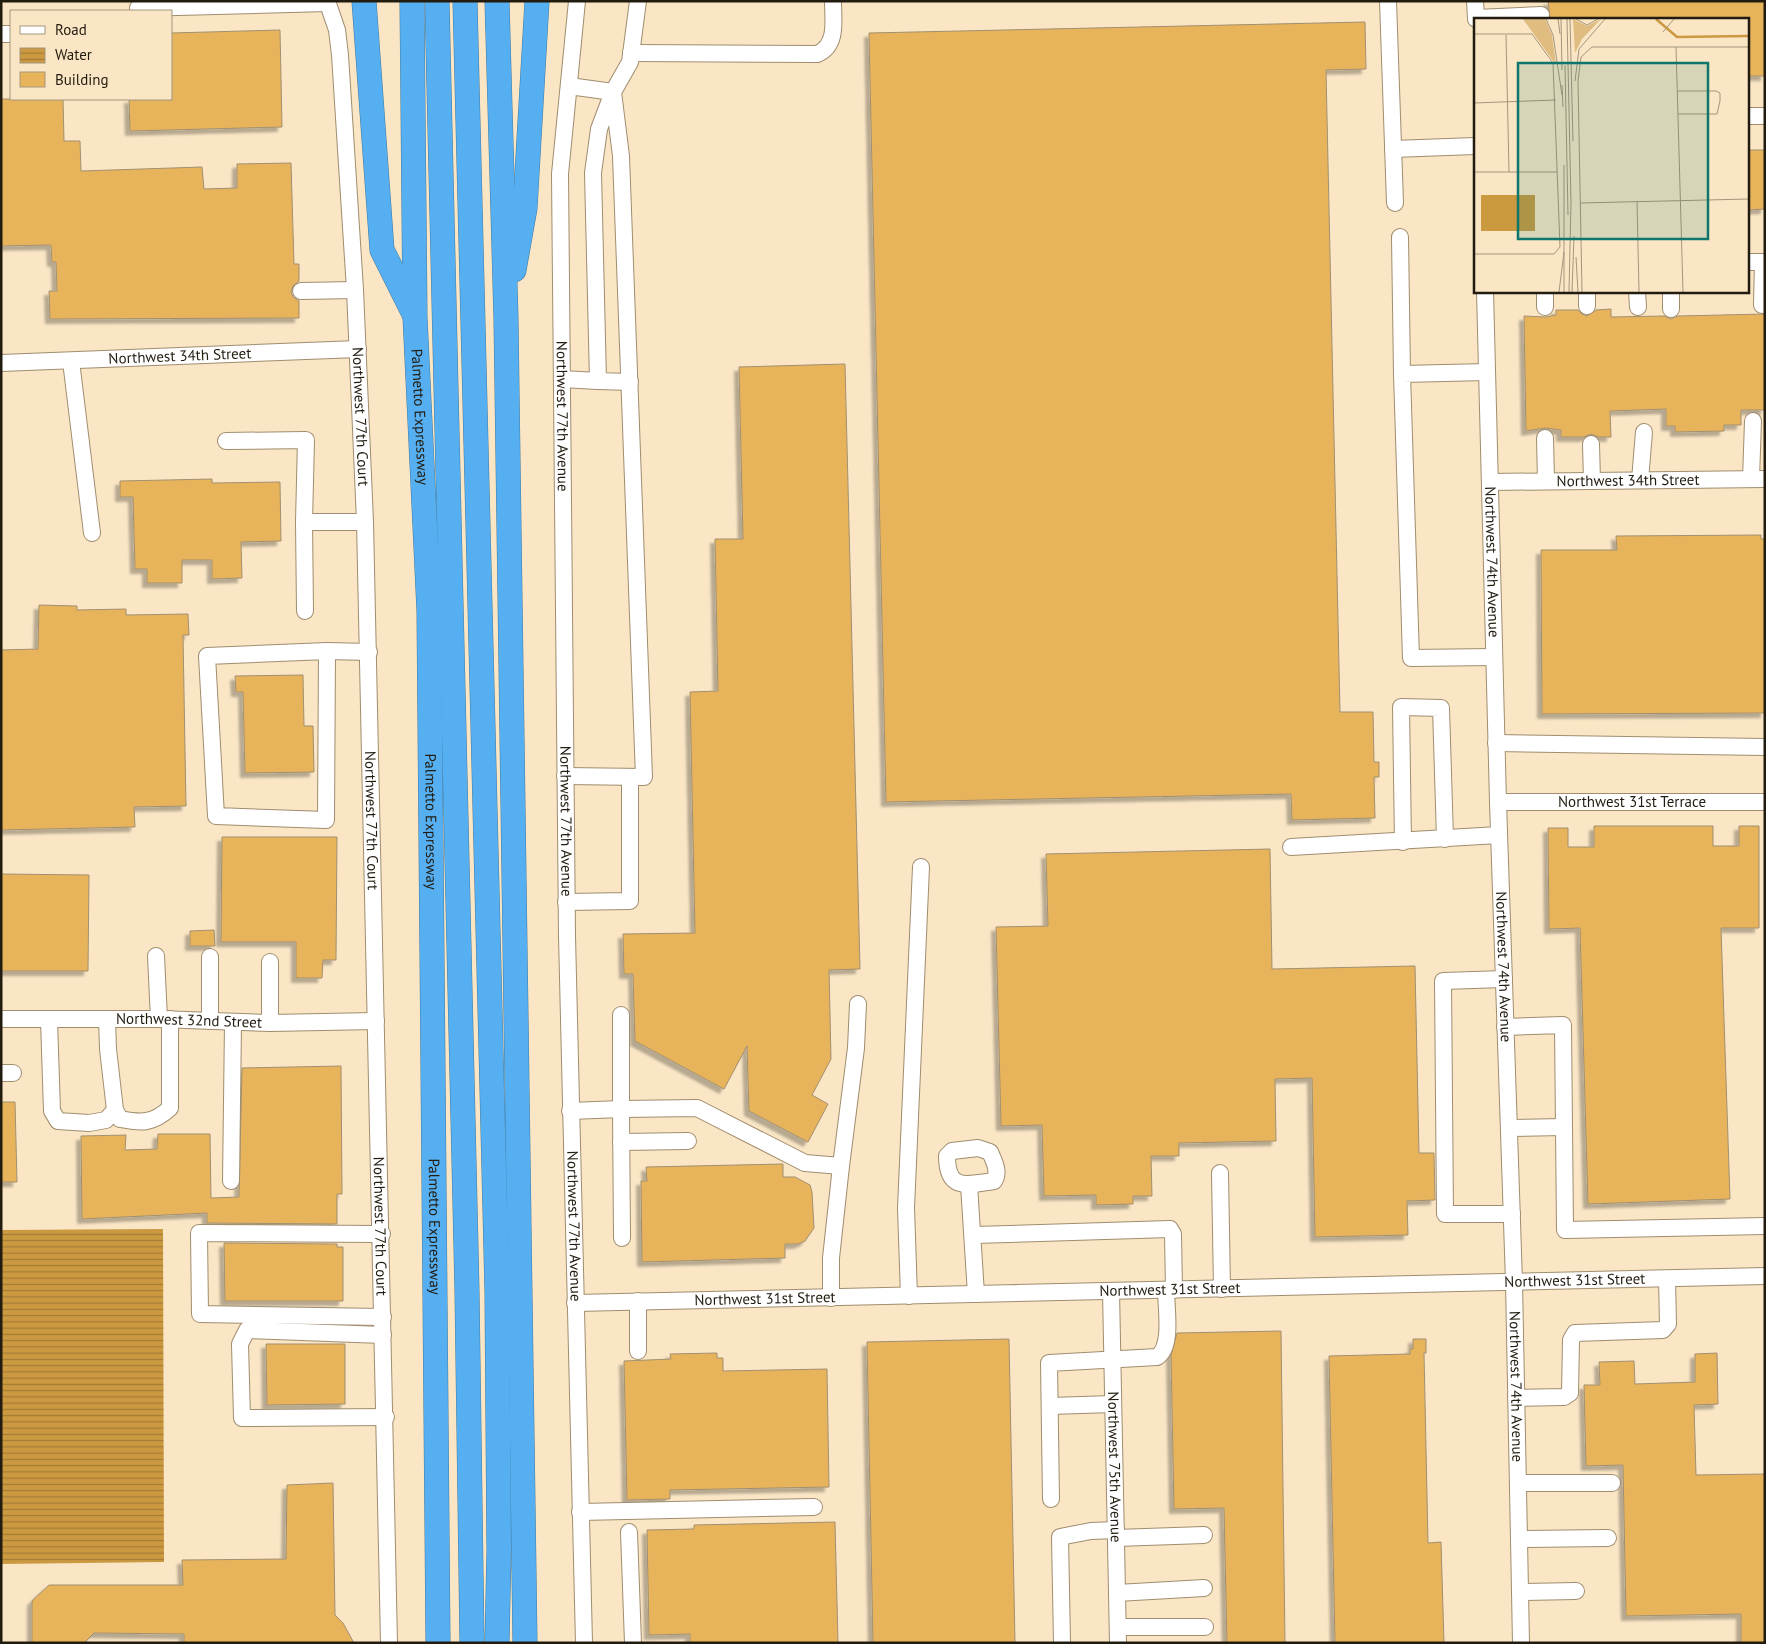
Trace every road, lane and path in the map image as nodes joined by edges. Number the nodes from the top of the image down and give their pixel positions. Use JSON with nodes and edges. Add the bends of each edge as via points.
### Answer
{"nodes":[{"id":1,"x":364,"y":1,"type":"edge"},
{"id":2,"x":412,"y":1,"type":"edge"},
{"id":3,"x":437,"y":1,"type":"edge"},
{"id":4,"x":465,"y":1,"type":"edge"},
{"id":5,"x":497,"y":1,"type":"edge"},
{"id":6,"x":537,"y":1,"type":"edge"},
{"id":7,"x":577,"y":1,"type":"edge"},
{"id":8,"x":638,"y":1,"type":"edge"},
{"id":9,"x":833,"y":1,"type":"edge"},
{"id":10,"x":1388,"y":1,"type":"edge"},
{"id":11,"x":1475,"y":1,"type":"edge"},
{"id":12,"x":328,"y":2,"type":"edge"},
{"id":13,"x":138,"y":8,"type":"dead end"},
{"id":14,"x":1520,"y":9,"type":"edge"},
{"id":15,"x":1541,"y":15,"type":"dead end"},
{"id":16,"x":1476,"y":18,"type":"edge"},
{"id":17,"x":631,"y":53,"type":"junction"},
{"id":18,"x":569,"y":86,"type":"junction"},
{"id":19,"x":613,"y":92,"type":"junction"},
{"id":20,"x":1748,"y":116,"type":"edge"},
{"id":21,"x":1765,"y":116,"type":"edge"},
{"id":22,"x":1474,"y":146,"type":"edge"},
{"id":23,"x":1393,"y":149,"type":"junction"},
{"id":24,"x":1395,"y":203,"type":"dead end"},
{"id":25,"x":1400,"y":237,"type":"dead end"},
{"id":26,"x":1758,"y":262,"type":"edge"},
{"id":27,"x":355,"y":290,"type":"junction"},
{"id":28,"x":301,"y":291,"type":"dead end"},
{"id":29,"x":1485,"y":292,"type":"edge"},
{"id":30,"x":1671,"y":292,"type":"edge"},
{"id":31,"x":1762,"y":305,"type":"dead end"},
{"id":32,"x":1671,"y":309,"type":"dead end"},
{"id":33,"x":415,"y":317,"type":"junction"},
{"id":34,"x":506,"y":318,"type":"junction"},
{"id":35,"x":358,"y":349,"type":"junction"},
{"id":36,"x":71,"y":361,"type":"junction"},
{"id":37,"x":1,"y":363,"type":"edge"},
{"id":38,"x":1487,"y":372,"type":"junction"},
{"id":39,"x":1402,"y":374,"type":"junction"},
{"id":40,"x":562,"y":379,"type":"junction"},
{"id":41,"x":598,"y":381,"type":"junction"},
{"id":42,"x":630,"y":382,"type":"junction"},
{"id":43,"x":1753,"y":421,"type":"dead end"},
{"id":44,"x":1644,"y":432,"type":"dead end"},
{"id":45,"x":1545,"y":438,"type":"dead end"},
{"id":46,"x":226,"y":441,"type":"dead end"},
{"id":47,"x":1591,"y":444,"type":"dead end"},
{"id":48,"x":1758,"y":479,"type":"edge"},
{"id":49,"x":1640,"y":480,"type":"junction"},
{"id":50,"x":1546,"y":481,"type":"junction"},
{"id":51,"x":1592,"y":481,"type":"junction"},
{"id":52,"x":1490,"y":482,"type":"junction"},
{"id":53,"x":304,"y":522,"type":"junction"},
{"id":54,"x":365,"y":522,"type":"junction"},
{"id":55,"x":92,"y":533,"type":"dead end"},
{"id":56,"x":305,"y":611,"type":"dead end"},
{"id":57,"x":327,"y":652,"type":"junction"},
{"id":58,"x":369,"y":652,"type":"junction"},
{"id":59,"x":1494,"y":657,"type":"junction"},
{"id":60,"x":1496,"y":743,"type":"junction"},
{"id":61,"x":1765,"y":747,"type":"edge"},
{"id":62,"x":565,"y":776,"type":"junction"},
{"id":63,"x":630,"y":777,"type":"junction"},
{"id":64,"x":1498,"y":802,"type":"junction"},
{"id":65,"x":1765,"y":802,"type":"edge"},
{"id":66,"x":1499,"y":836,"type":"junction"},
{"id":67,"x":1445,"y":839,"type":"junction"},
{"id":68,"x":1402,"y":842,"type":"junction"},
{"id":69,"x":1290,"y":847,"type":"dead end"},
{"id":70,"x":921,"y":867,"type":"dead end"},
{"id":71,"x":566,"y":902,"type":"junction"},
{"id":72,"x":156,"y":956,"type":"dead end"},
{"id":73,"x":210,"y":958,"type":"dead end"},
{"id":74,"x":270,"y":962,"type":"dead end"},
{"id":75,"x":1504,"y":979,"type":"junction"},
{"id":76,"x":858,"y":1004,"type":"dead end"},
{"id":77,"x":621,"y":1015,"type":"dead end"},
{"id":78,"x":1,"y":1019,"type":"edge"},
{"id":79,"x":107,"y":1019,"type":"junction"},
{"id":80,"x":165,"y":1019,"type":"junction"},
{"id":81,"x":49,"y":1020,"type":"junction"},
{"id":82,"x":210,"y":1021,"type":"junction"},
{"id":83,"x":376,"y":1022,"type":"junction"},
{"id":84,"x":233,"y":1023,"type":"junction"},
{"id":85,"x":270,"y":1023,"type":"junction"},
{"id":86,"x":1505,"y":1026,"type":"junction"},
{"id":87,"x":621,"y":1109,"type":"junction"},
{"id":88,"x":115,"y":1110,"type":"junction"},
{"id":89,"x":570,"y":1111,"type":"junction"},
{"id":90,"x":1564,"y":1127,"type":"junction"},
{"id":91,"x":1509,"y":1128,"type":"junction"},
{"id":92,"x":688,"y":1141,"type":"dead end"},
{"id":93,"x":621,"y":1142,"type":"junction"},
{"id":94,"x":841,"y":1166,"type":"junction"},
{"id":95,"x":1220,"y":1174,"type":"dead end"},
{"id":96,"x":231,"y":1181,"type":"dead end"},
{"id":97,"x":970,"y":1185,"type":"dead end"},
{"id":98,"x":1512,"y":1214,"type":"junction"},
{"id":99,"x":1765,"y":1226,"type":"edge"},
{"id":100,"x":382,"y":1234,"type":"junction"},
{"id":101,"x":973,"y":1236,"type":"junction"},
{"id":102,"x":622,"y":1238,"type":"dead end"},
{"id":103,"x":1765,"y":1276,"type":"edge"},
{"id":104,"x":1667,"y":1278,"type":"junction"},
{"id":105,"x":1514,"y":1282,"type":"junction"},
{"id":106,"x":1222,"y":1289,"type":"junction"},
{"id":107,"x":1170,"y":1290,"type":"junction"},
{"id":108,"x":1111,"y":1291,"type":"junction"},
{"id":109,"x":976,"y":1294,"type":"junction"},
{"id":110,"x":909,"y":1296,"type":"junction"},
{"id":111,"x":830,"y":1298,"type":"junction"},
{"id":112,"x":638,"y":1301,"type":"junction"},
{"id":113,"x":575,"y":1303,"type":"junction"},
{"id":114,"x":383,"y":1317,"type":"junction"},
{"id":115,"x":383,"y":1334,"type":"junction"},
{"id":116,"x":638,"y":1351,"type":"dead end"},
{"id":117,"x":1112,"y":1360,"type":"junction"},
{"id":118,"x":1516,"y":1398,"type":"junction"},
{"id":119,"x":1113,"y":1404,"type":"junction"},
{"id":120,"x":1050,"y":1406,"type":"junction"},
{"id":121,"x":386,"y":1418,"type":"junction"},
{"id":122,"x":1518,"y":1483,"type":"junction"},
{"id":123,"x":1612,"y":1483,"type":"dead end"},
{"id":124,"x":1051,"y":1499,"type":"dead end"},
{"id":125,"x":814,"y":1507,"type":"dead end"},
{"id":126,"x":580,"y":1512,"type":"junction"},
{"id":127,"x":629,"y":1532,"type":"dead end"},
{"id":128,"x":1116,"y":1534,"type":"junction"},
{"id":129,"x":1204,"y":1535,"type":"dead end"},
{"id":130,"x":1608,"y":1538,"type":"dead end"},
{"id":131,"x":1519,"y":1539,"type":"junction"},
{"id":132,"x":1204,"y":1588,"type":"dead end"},
{"id":133,"x":1576,"y":1591,"type":"dead end"},
{"id":134,"x":1520,"y":1592,"type":"junction"},
{"id":135,"x":1117,"y":1593,"type":"junction"},
{"id":136,"x":1205,"y":1627,"type":"dead end"},
{"id":137,"x":1118,"y":1635,"type":"edge"},
{"id":138,"x":389,"y":1643,"type":"edge"},
{"id":139,"x":438,"y":1643,"type":"edge"},
{"id":140,"x":472,"y":1643,"type":"edge"},
{"id":141,"x":497,"y":1643,"type":"edge"},
{"id":142,"x":525,"y":1643,"type":"edge"},
{"id":143,"x":584,"y":1643,"type":"edge"},
{"id":144,"x":633,"y":1643,"type":"edge"},
{"id":145,"x":1062,"y":1643,"type":"edge"},
{"id":146,"x":1521,"y":1643,"type":"edge"}],
"edges":[{"from":1,"to":33,"type":"highway","via":[[382,250]]},
{"from":2,"to":33,"type":"highway","name":"Palmetto Expressway"},
{"from":3,"to":140,"type":"highway","via":[[468,1291]]},
{"from":4,"to":141,"type":"highway","via":[[496,1272]]},
{"from":5,"to":34,"type":"highway"},
{"from":6,"to":34,"type":"highway","via":[[525,208]]},
{"from":7,"to":18,"type":"street","name":"Northwest 77th Avenue"},
{"from":8,"to":17,"type":"street"},
{"from":9,"to":17,"type":"street","via":[[830,44],[817,54]]},
{"from":10,"to":23,"type":"street"},
{"from":11,"to":16,"type":"street"},
{"from":12,"to":13,"type":"street"},
{"from":12,"to":27,"type":"street","name":"Northwest 77th Court","via":[[337,30],[340,55]]},
{"from":14,"to":15,"type":"street"},
{"from":14,"to":16,"type":"street"},
{"from":17,"to":19,"type":"street","via":[[630,62]]},
{"from":18,"to":19,"type":"street"},
{"from":18,"to":40,"type":"street","name":"Northwest 77th Avenue","via":[[560,174]]},
{"from":19,"to":41,"type":"street","via":[[599,129],[593,173]]},
{"from":19,"to":42,"type":"street","via":[[621,156]]},
{"from":20,"to":21,"type":"street"},
{"from":22,"to":23,"type":"street"},
{"from":23,"to":24,"type":"street"},
{"from":25,"to":39,"type":"street"},
{"from":26,"to":31,"type":"street"},
{"from":27,"to":28,"type":"street"},
{"from":27,"to":35,"type":"street","name":"Northwest 77th Court"},
{"from":29,"to":38,"type":"street","name":"Northwest 74th Avenue"},
{"from":30,"to":32,"type":"street"},
{"from":33,"to":139,"type":"highway","name":"Palmetto Expressway","via":[[428,611]]},
{"from":34,"to":142,"type":"highway"},
{"from":35,"to":36,"type":"street","name":"Northwest 34th Street"},
{"from":35,"to":54,"type":"street","name":"Northwest 77th Court"},
{"from":36,"to":37,"type":"street","name":"Northwest 34th Street"},
{"from":36,"to":55,"type":"street"},
{"from":38,"to":39,"type":"street"},
{"from":38,"to":52,"type":"street","name":"Northwest 74th Avenue"},
{"from":39,"to":59,"type":"street","via":[[1411,658]]},
{"from":40,"to":41,"type":"street"},
{"from":40,"to":62,"type":"street","name":"Northwest 77th Avenue"},
{"from":41,"to":42,"type":"street"},
{"from":42,"to":63,"type":"street","via":[[644,777]]},
{"from":43,"to":48,"type":"street"},
{"from":44,"to":49,"type":"street"},
{"from":45,"to":50,"type":"street"},
{"from":46,"to":53,"type":"street","via":[[306,440]]},
{"from":47,"to":51,"type":"street"},
{"from":48,"to":49,"type":"street","name":"Northwest 34th Street"},
{"from":49,"to":51,"type":"street","name":"Northwest 34th Street"},
{"from":50,"to":51,"type":"street","name":"Northwest 34th Street"},
{"from":50,"to":52,"type":"street","name":"Northwest 34th Street"},
{"from":52,"to":59,"type":"street","name":"Northwest 74th Avenue"},
{"from":53,"to":54,"type":"street"},
{"from":53,"to":56,"type":"street"},
{"from":54,"to":58,"type":"street","name":"Northwest 77th Court"},
{"from":57,"to":57,"type":"street","via":[[326,820],[216,816],[207,656]]},
{"from":57,"to":58,"type":"street"},
{"from":58,"to":83,"type":"street","name":"Northwest 77th Court"},
{"from":59,"to":60,"type":"street","name":"Northwest 74th Avenue"},
{"from":60,"to":61,"type":"street"},
{"from":60,"to":64,"type":"street","name":"Northwest 74th Avenue"},
{"from":62,"to":63,"type":"street"},
{"from":62,"to":71,"type":"street","name":"Northwest 77th Avenue"},
{"from":63,"to":71,"type":"street","via":[[630,901]]},
{"from":64,"to":65,"type":"street","name":"Northwest 31st Terrace"},
{"from":64,"to":66,"type":"street","name":"Northwest 74th Avenue"},
{"from":66,"to":67,"type":"street"},
{"from":66,"to":75,"type":"street","name":"Northwest 74th Avenue"},
{"from":67,"to":68,"type":"street"},
{"from":67,"to":68,"type":"street","via":[[1441,708],[1401,707]]},
{"from":68,"to":69,"type":"street"},
{"from":70,"to":110,"type":"street","via":[[906,1208]]},
{"from":71,"to":89,"type":"street","name":"Northwest 77th Avenue"},
{"from":72,"to":80,"type":"street"},
{"from":73,"to":82,"type":"street"},
{"from":74,"to":85,"type":"street"},
{"from":75,"to":86,"type":"street","name":"Northwest 74th Avenue"},
{"from":75,"to":98,"type":"street","via":[[1443,981],[1445,1214]]},
{"from":76,"to":94,"type":"street","via":[[856,1048]]},
{"from":77,"to":87,"type":"street"},
{"from":78,"to":81,"type":"street","name":"Northwest 32nd Street"},
{"from":79,"to":80,"type":"street","name":"Northwest 32nd Street"},
{"from":79,"to":81,"type":"street","name":"Northwest 32nd Street"},
{"from":79,"to":88,"type":"street"},
{"from":80,"to":82,"type":"street","name":"Northwest 32nd Street"},
{"from":80,"to":88,"type":"street","via":[[170,1108],[159,1118],[143,1124],[120,1118]]},
{"from":81,"to":88,"type":"street","via":[[52,1111],[58,1121],[89,1123],[106,1120]]},
{"from":82,"to":84,"type":"street","name":"Northwest 32nd Street"},
{"from":83,"to":85,"type":"street","name":"Northwest 32nd Street"},
{"from":83,"to":100,"type":"street","name":"Northwest 77th Court"},
{"from":84,"to":85,"type":"street","name":"Northwest 32nd Street"},
{"from":84,"to":96,"type":"street"},
{"from":86,"to":90,"type":"street","via":[[1563,1025]]},
{"from":86,"to":91,"type":"street","name":"Northwest 74th Avenue"},
{"from":87,"to":89,"type":"street"},
{"from":87,"to":93,"type":"street"},
{"from":87,"to":94,"type":"street","via":[[697,1108],[805,1163]]},
{"from":89,"to":113,"type":"street","name":"Northwest 77th Avenue"},
{"from":90,"to":91,"type":"street"},
{"from":90,"to":99,"type":"street","via":[[1566,1230]]},
{"from":91,"to":98,"type":"street","name":"Northwest 74th Avenue"},
{"from":92,"to":93,"type":"street"},
{"from":93,"to":102,"type":"street"},
{"from":94,"to":111,"type":"street"},
{"from":95,"to":106,"type":"street"},
{"from":97,"to":101,"type":"street"},
{"from":98,"to":105,"type":"street","name":"Northwest 74th Avenue"},
{"from":100,"to":114,"type":"street","name":"Northwest 77th Court"},
{"from":100,"to":114,"type":"street","via":[[199,1234],[200,1314]]},
{"from":101,"to":107,"type":"street","via":[[1170,1229],[1173,1234]]},
{"from":101,"to":109,"type":"street"},
{"from":103,"to":104,"type":"street","name":"Northwest 31st Street"},
{"from":104,"to":105,"type":"street","name":"Northwest 31st Street"},
{"from":104,"to":118,"type":"street","via":[[1668,1324],[1663,1330],[1576,1333],[1571,1340],[1570,1393],[1564,1397]]},
{"from":105,"to":106,"type":"street","name":"Northwest 31st Street"},
{"from":105,"to":118,"type":"street","name":"Northwest 74th Avenue"},
{"from":106,"to":107,"type":"street","name":"Northwest 31st Street"},
{"from":107,"to":108,"type":"street","name":"Northwest 31st Street"},
{"from":107,"to":117,"type":"street","via":[[1166,1340],[1161,1354],[1149,1359]]},
{"from":108,"to":109,"type":"street","name":"Northwest 31st Street"},
{"from":108,"to":117,"type":"street","name":"Northwest 75th Avenue"},
{"from":109,"to":110,"type":"street","name":"Northwest 31st Street"},
{"from":110,"to":111,"type":"street","name":"Northwest 31st Street"},
{"from":111,"to":112,"type":"street","name":"Northwest 31st Street"},
{"from":112,"to":113,"type":"street","name":"Northwest 31st Street"},
{"from":112,"to":116,"type":"street"},
{"from":113,"to":126,"type":"street","name":"Northwest 77th Avenue"},
{"from":114,"to":115,"type":"street","name":"Northwest 77th Court"},
{"from":115,"to":121,"type":"street","name":"Northwest 77th Court"},
{"from":115,"to":121,"type":"street","via":[[246,1330],[240,1344],[242,1418]]},
{"from":117,"to":119,"type":"street","name":"Northwest 75th Avenue"},
{"from":117,"to":120,"type":"street","via":[[1049,1363]]},
{"from":118,"to":122,"type":"street","name":"Northwest 74th Avenue"},
{"from":119,"to":120,"type":"street"},
{"from":119,"to":128,"type":"street","name":"Northwest 75th Avenue"},
{"from":120,"to":124,"type":"street"},
{"from":121,"to":138,"type":"street","name":"Northwest 77th Court"},
{"from":122,"to":123,"type":"street"},
{"from":122,"to":131,"type":"street","name":"Northwest 74th Avenue"},
{"from":125,"to":126,"type":"street"},
{"from":126,"to":143,"type":"street","name":"Northwest 77th Avenue"},
{"from":127,"to":144,"type":"street"},
{"from":128,"to":129,"type":"street"},
{"from":128,"to":135,"type":"street","name":"Northwest 75th Avenue"},
{"from":128,"to":145,"type":"street","via":[[1091,1531],[1060,1537]]},
{"from":130,"to":131,"type":"street"},
{"from":131,"to":134,"type":"street","name":"Northwest 74th Avenue"},
{"from":132,"to":135,"type":"street"},
{"from":133,"to":134,"type":"street"},
{"from":134,"to":146,"type":"street","name":"Northwest 74th Avenue"},
{"from":135,"to":137,"type":"street","name":"Northwest 75th Avenue"},
{"from":136,"to":137,"type":"street"}]}
